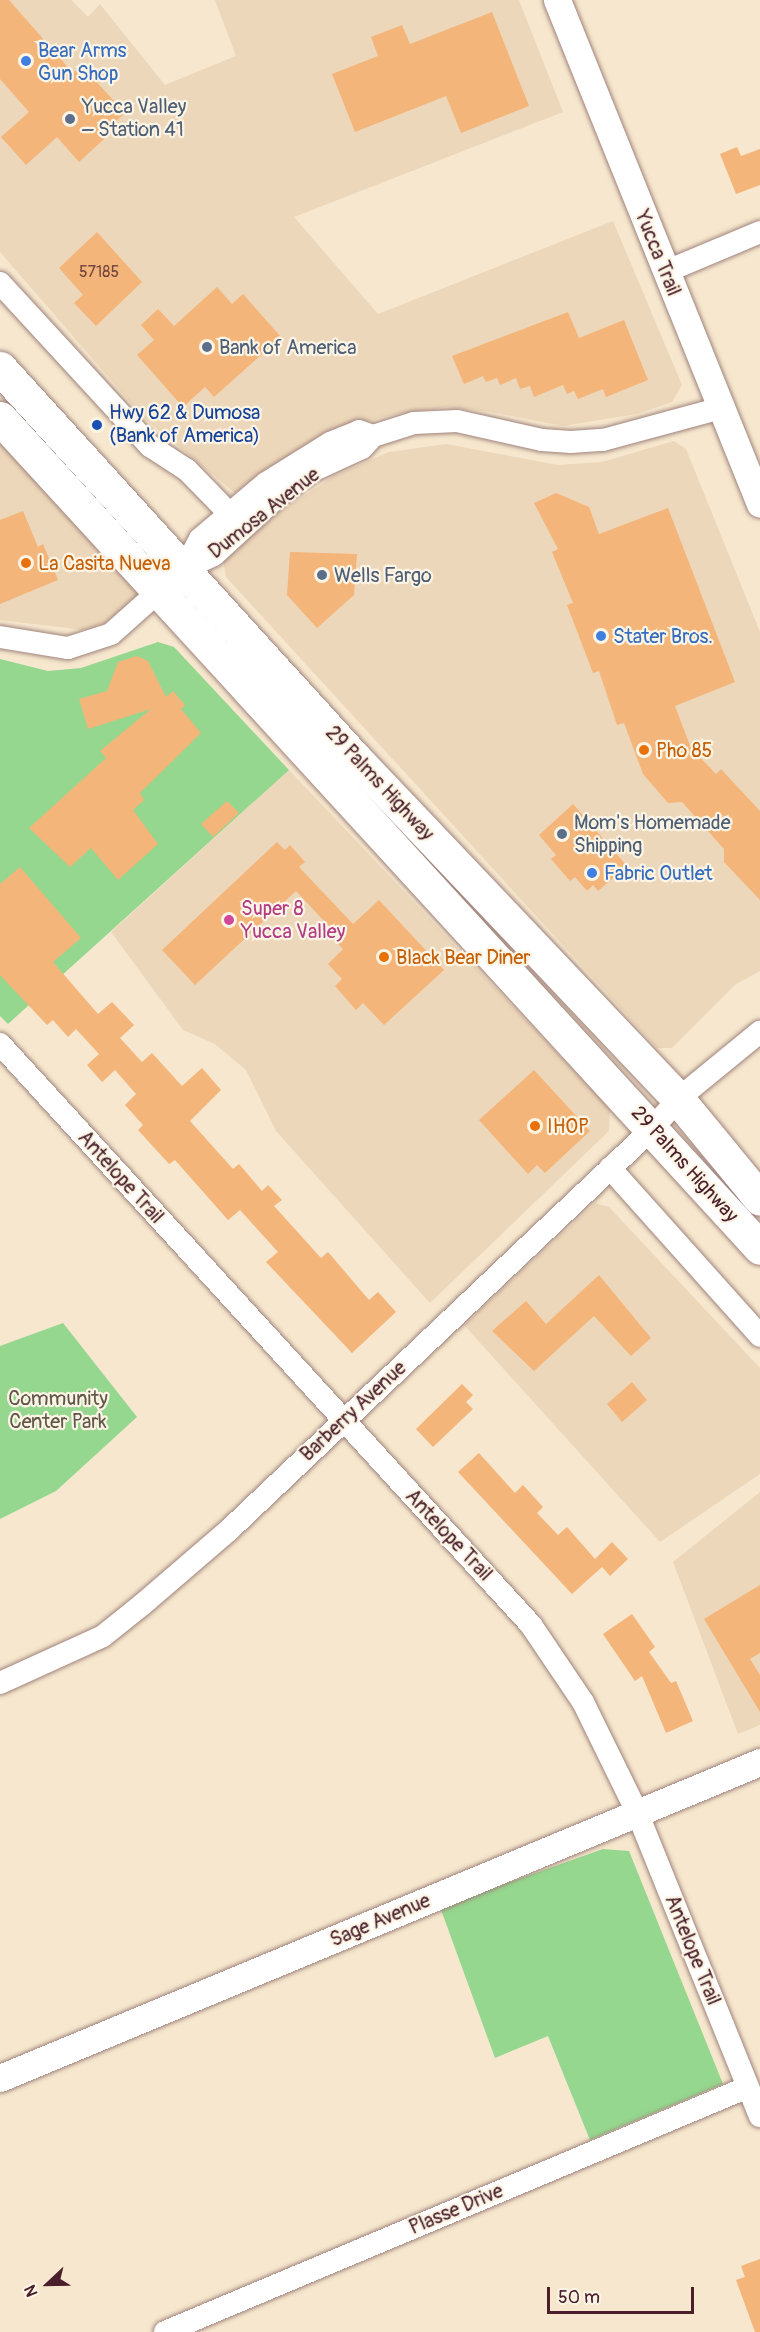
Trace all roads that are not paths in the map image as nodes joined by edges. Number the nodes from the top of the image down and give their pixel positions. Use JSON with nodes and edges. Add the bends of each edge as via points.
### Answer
{"nodes":[{"id":1,"x":557,"y":0,"type":"edge"},
{"id":2,"x":760,"y":232,"type":"edge"},
{"id":3,"x":665,"y":272,"type":"junction"},
{"id":4,"x":0,"y":283,"type":"edge"},
{"id":5,"x":0,"y":368,"type":"edge"},
{"id":6,"x":721,"y":408,"type":"junction"},
{"id":7,"x":0,"y":418,"type":"edge"},
{"id":8,"x":373,"y":436,"type":"junction"},
{"id":9,"x":760,"y":504,"type":"edge"},
{"id":10,"x":230,"y":514,"type":"junction"},
{"id":11,"x":184,"y":569,"type":"junction"},
{"id":12,"x":161,"y":591,"type":"junction"},
{"id":13,"x":0,"y":637,"type":"edge"},
{"id":14,"x":760,"y":1032,"type":"edge"},
{"id":15,"x":0,"y":1044,"type":"edge"},
{"id":16,"x":678,"y":1099,"type":"junction"},
{"id":17,"x":653,"y":1128,"type":"junction"},
{"id":18,"x":610,"y":1168,"type":"junction"},
{"id":19,"x":760,"y":1199,"type":"edge"},
{"id":20,"x":760,"y":1248,"type":"edge"},
{"id":21,"x":760,"y":1336,"type":"edge"},
{"id":22,"x":343,"y":1421,"type":"junction"},
{"id":23,"x":0,"y":1683,"type":"edge"},
{"id":24,"x":760,"y":1762,"type":"edge"},
{"id":25,"x":638,"y":1812,"type":"junction"},
{"id":26,"x":0,"y":2078,"type":"edge"},
{"id":27,"x":748,"y":2087,"type":"junction"},
{"id":28,"x":760,"y":2116,"type":"edge"},
{"id":29,"x":165,"y":2332,"type":"edge"}],
"edges":[{"from":1,"to":3,"type":"street","name":"Yucca Trail"},
{"from":2,"to":3,"type":"street"},
{"from":3,"to":6,"type":"street","name":"Yucca Trail"},
{"from":4,"to":10,"type":"street","via":[[150,446],[187,470]]},
{"from":5,"to":11,"type":"main road","name":"29 Palms Highway"},
{"from":6,"to":8,"type":"street","name":"Dumosa Avenue","via":[[603,440],[542,440],[457,421],[414,423]]},
{"from":6,"to":9,"type":"street","name":"Yucca Trail"},
{"from":7,"to":12,"type":"main road","name":"29 Palms Highway"},
{"from":8,"to":10,"type":"street","name":"Dumosa Avenue","via":[[359,431],[330,443],[266,483]]},
{"from":8,"to":11,"type":"street","name":"Dumosa Avenue","via":[[362,448],[312,471],[214,555]]},
{"from":10,"to":11,"type":"street","name":"Dumosa Avenue","via":[[200,539]]},
{"from":11,"to":12,"type":"street","name":"Dumosa Avenue"},
{"from":11,"to":16,"type":"main road","name":"29 Palms Highway","via":[[354,757]]},
{"from":12,"to":13,"type":"street","name":"Dumosa Avenue","via":[[111,634],[68,648]]},
{"from":12,"to":17,"type":"main road","name":"29 Palms Highway"},
{"from":14,"to":16,"type":"street","name":"Barberry Avenue"},
{"from":15,"to":22,"type":"street","name":"Antelope Trail"},
{"from":16,"to":17,"type":"street","name":"Barberry Avenue"},
{"from":16,"to":19,"type":"main road","name":"29 Palms Highway"},
{"from":17,"to":18,"type":"street","name":"Barberry Avenue"},
{"from":17,"to":20,"type":"main road","name":"29 Palms Highway"},
{"from":18,"to":21,"type":"street"},
{"from":18,"to":22,"type":"street","name":"Barberry Avenue"},
{"from":22,"to":23,"type":"street","name":"Barberry Avenue","via":[[229,1530],[103,1636]]},
{"from":22,"to":25,"type":"street","name":"Antelope Trail","via":[[531,1625],[583,1702]]},
{"from":24,"to":25,"type":"street","name":"Sage Avenue"},
{"from":25,"to":26,"type":"street","name":"Sage Avenue"},
{"from":25,"to":27,"type":"street","name":"Antelope Trail"},
{"from":27,"to":28,"type":"street","name":"Antelope Trail"},
{"from":27,"to":29,"type":"street","name":"Plasse Drive"}]}
